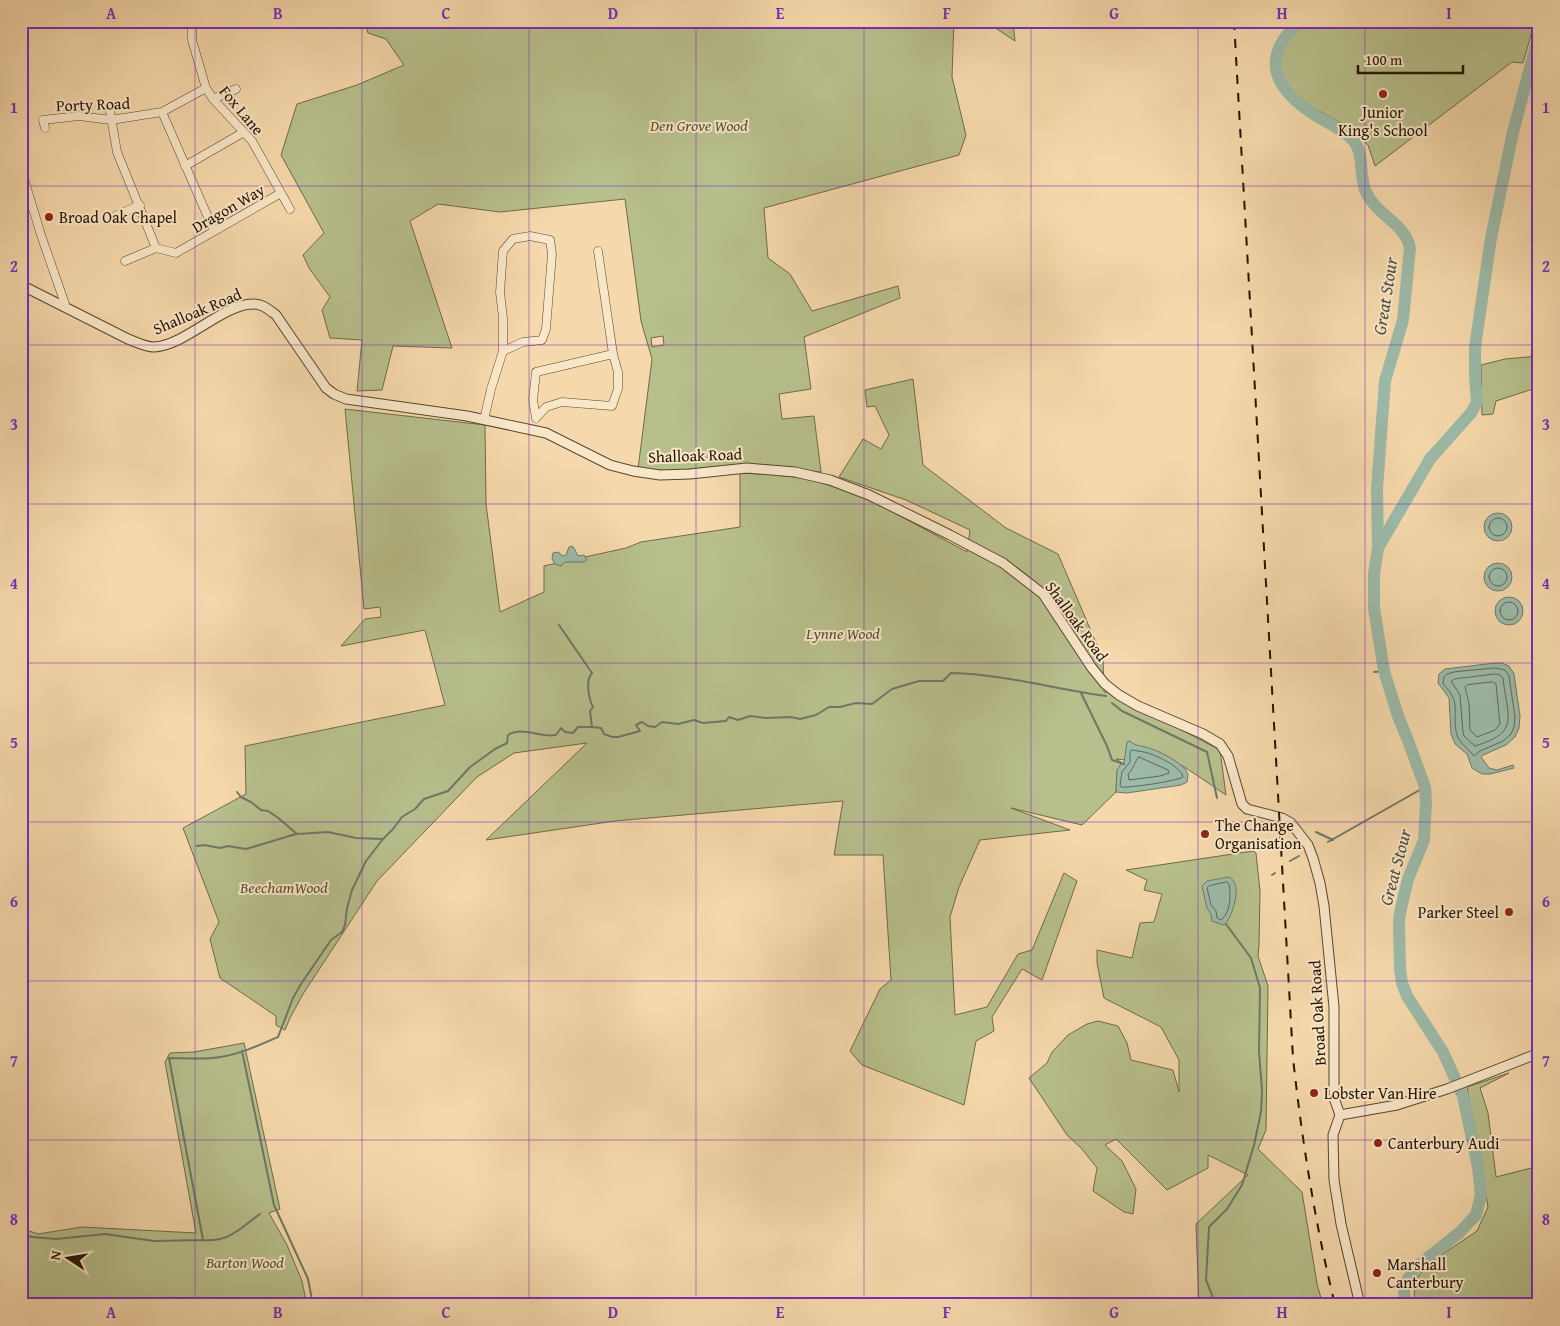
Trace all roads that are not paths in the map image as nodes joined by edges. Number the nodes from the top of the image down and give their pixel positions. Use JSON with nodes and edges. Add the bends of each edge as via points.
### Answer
{"nodes":[{"id":1,"x":192,"y":21,"type":"edge"},
{"id":2,"x":206,"y":88,"type":"junction"},
{"id":3,"x":236,"y":89,"type":"dead end"},
{"id":4,"x":213,"y":99,"type":"junction"},
{"id":5,"x":110,"y":112,"type":"dead end"},
{"id":6,"x":162,"y":112,"type":"junction"},
{"id":7,"x":111,"y":120,"type":"junction"},
{"id":8,"x":45,"y":128,"type":"dead end"},
{"id":9,"x":244,"y":132,"type":"junction"},
{"id":10,"x":185,"y":166,"type":"junction"},
{"id":11,"x":21,"y":169,"type":"edge"},
{"id":12,"x":281,"y":193,"type":"junction"},
{"id":13,"x":140,"y":205,"type":"junction"},
{"id":14,"x":290,"y":210,"type":"dead end"},
{"id":15,"x":108,"y":219,"type":"dead end"},
{"id":16,"x":214,"y":232,"type":"junction"},
{"id":17,"x":156,"y":248,"type":"junction"},
{"id":18,"x":598,"y":251,"type":"dead end"},
{"id":19,"x":125,"y":260,"type":"dead end"},
{"id":20,"x":21,"y":285,"type":"edge"},
{"id":21,"x":65,"y":307,"type":"junction"},
{"id":22,"x":502,"y":351,"type":"junction"},
{"id":23,"x":613,"y":354,"type":"junction"},
{"id":24,"x":536,"y":418,"type":"junction"},
{"id":25,"x":484,"y":420,"type":"junction"},
{"id":26,"x":529,"y":430,"type":"junction"},
{"id":27,"x":1282,"y":818,"type":"joint"},
{"id":28,"x":1539,"y":1053,"type":"edge"},
{"id":29,"x":1340,"y":1115,"type":"junction"},
{"id":30,"x":1360,"y":1305,"type":"edge"}],
"edges":[{"from":1,"to":2,"type":"street","name":"Fox Lane","via":[[192,40]]},
{"from":2,"to":4,"type":"street","name":"Fox Lane"},
{"from":2,"to":6,"type":"street","name":"Porty Road"},
{"from":3,"to":4,"type":"street"},
{"from":4,"to":9,"type":"street","name":"Fox Lane"},
{"from":5,"to":7,"type":"street"},
{"from":6,"to":7,"type":"street","name":"Porty Road"},
{"from":6,"to":10,"type":"street"},
{"from":7,"to":8,"type":"street","name":"Porty Road","via":[[79,116],[43,120]]},
{"from":7,"to":13,"type":"street","via":[[117,152]]},
{"from":9,"to":10,"type":"street"},
{"from":9,"to":12,"type":"street","name":"Fox Lane"},
{"from":10,"to":16,"type":"street"},
{"from":11,"to":21,"type":"street"},
{"from":12,"to":14,"type":"street","name":"Fox Lane"},
{"from":12,"to":16,"type":"street","name":"Dragon Way"},
{"from":13,"to":15,"type":"street"},
{"from":13,"to":17,"type":"street"},
{"from":16,"to":17,"type":"street","name":"Dragon Way","via":[[176,253]]},
{"from":17,"to":19,"type":"street"},
{"from":18,"to":23,"type":"street"},
{"from":20,"to":21,"type":"street","name":"Shalloak Road"},
{"from":21,"to":25,"type":"street","name":"Shalloak Road","via":[[135,342],[153,347],[169,343],[238,307],[252,303],[264,306],[276,315],[326,388],[334,394],[358,402],[432,410]]},
{"from":22,"to":22,"type":"street","via":[[523,342],[542,340],[550,298],[550,240],[530,236],[513,239],[503,251],[500,292]]},
{"from":22,"to":25,"type":"street"},
{"from":23,"to":24,"type":"street","via":[[536,372],[533,400]]},
{"from":23,"to":24,"type":"street","via":[[618,389],[612,406],[562,402],[546,407]]},
{"from":24,"to":26,"type":"street"},
{"from":25,"to":26,"type":"street","name":"Shalloak Road"},
{"from":26,"to":27,"type":"street","name":"Shalloak Road","via":[[546,433],[610,465],[652,474],[747,468],[795,472],[830,480],[950,534],[1003,563],[1043,594],[1092,668],[1118,695],[1220,744],[1228,756],[1242,804],[1248,809]]},
{"from":27,"to":29,"type":"street","name":"Broad Oak Road","via":[[1291,823],[1308,845],[1320,883],[1334,1007],[1334,1098]]},
{"from":28,"to":29,"type":"street","via":[[1397,1105]]},
{"from":29,"to":30,"type":"street","via":[[1333,1136],[1334,1180]]}]}
